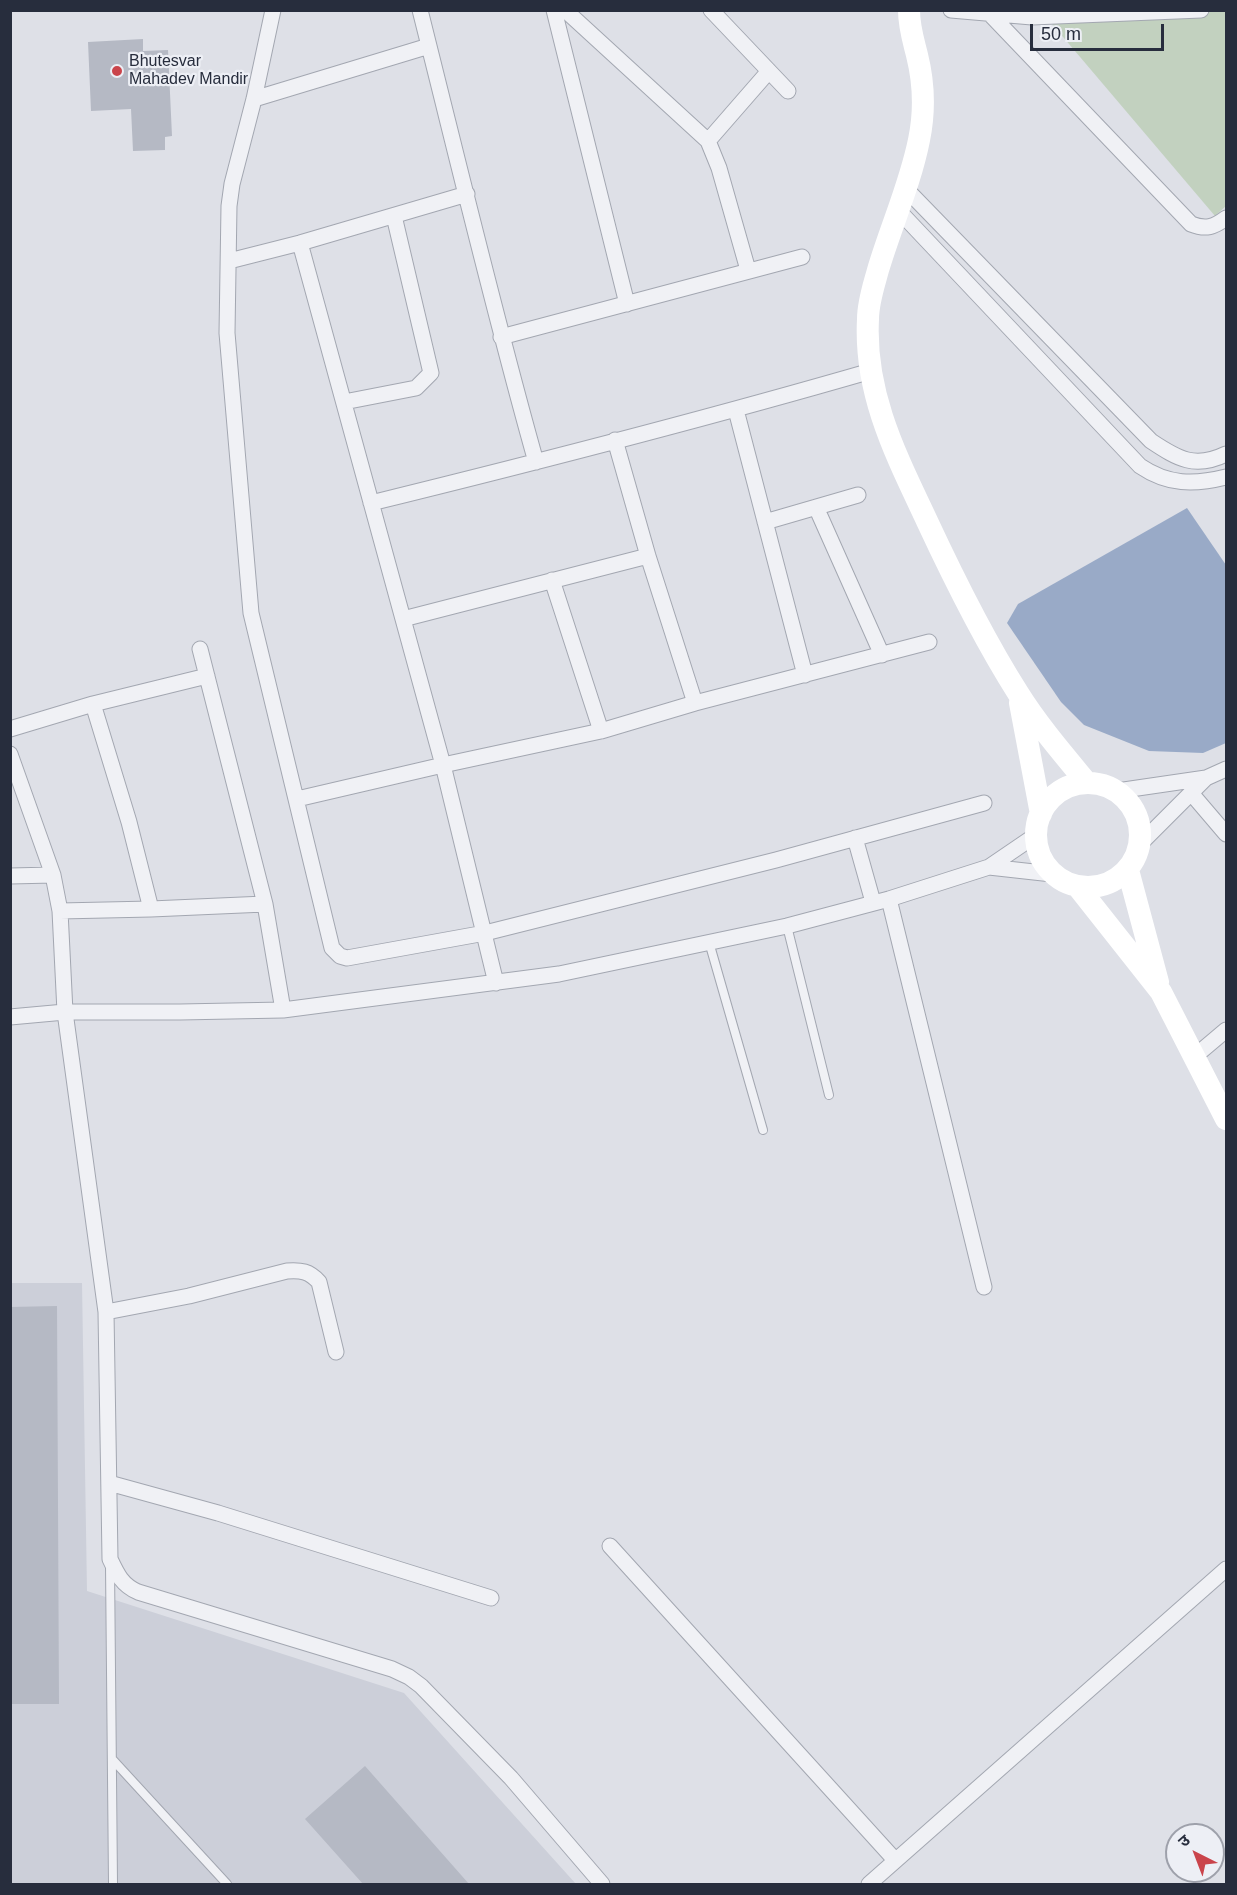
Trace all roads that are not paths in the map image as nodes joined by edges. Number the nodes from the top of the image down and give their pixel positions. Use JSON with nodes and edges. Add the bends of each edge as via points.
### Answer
{"nodes":[{"id":1,"x":273,"y":10,"type":"edge"},
{"id":2,"x":420,"y":10,"type":"edge"},
{"id":3,"x":554,"y":10,"type":"edge"},
{"id":4,"x":565,"y":10,"type":"edge"},
{"id":5,"x":711,"y":10,"type":"edge"},
{"id":6,"x":951,"y":10,"type":"edge"},
{"id":7,"x":1201,"y":10,"type":"edge"},
{"id":8,"x":990,"y":14,"type":"junction"},
{"id":9,"x":905,"y":16,"type":"edge"},
{"id":10,"x":429,"y":46,"type":"junction"},
{"id":11,"x":769,"y":71,"type":"junction"},
{"id":12,"x":788,"y":91,"type":"dead end"},
{"id":13,"x":254,"y":99,"type":"junction"},
{"id":14,"x":708,"y":141,"type":"junction"},
{"id":15,"x":906,"y":189,"type":"junction"},
{"id":16,"x":467,"y":194,"type":"junction"},
{"id":17,"x":898,"y":211,"type":"junction"},
{"id":18,"x":394,"y":216,"type":"junction"},
{"id":19,"x":1227,"y":218,"type":"edge"},
{"id":20,"x":300,"y":243,"type":"junction"},
{"id":21,"x":802,"y":257,"type":"dead end"},
{"id":22,"x":229,"y":261,"type":"junction"},
{"id":23,"x":748,"y":270,"type":"junction"},
{"id":24,"x":627,"y":304,"type":"junction"},
{"id":25,"x":501,"y":337,"type":"junction"},
{"id":26,"x":1064,"y":351,"type":"junction"},
{"id":27,"x":1048,"y":368,"type":"junction"},
{"id":28,"x":870,"y":372,"type":"junction"},
{"id":29,"x":344,"y":402,"type":"junction"},
{"id":30,"x":736,"y":410,"type":"junction"},
{"id":31,"x":615,"y":440,"type":"junction"},
{"id":32,"x":1227,"y":454,"type":"edge"},
{"id":33,"x":536,"y":462,"type":"junction"},
{"id":34,"x":1227,"y":477,"type":"edge"},
{"id":35,"x":858,"y":495,"type":"dead end"},
{"id":36,"x":371,"y":503,"type":"junction"},
{"id":37,"x":816,"y":507,"type":"junction"},
{"id":38,"x":765,"y":522,"type":"junction"},
{"id":39,"x":648,"y":556,"type":"junction"},
{"id":40,"x":552,"y":580,"type":"junction"},
{"id":41,"x":403,"y":619,"type":"junction"},
{"id":42,"x":929,"y":642,"type":"dead end"},
{"id":43,"x":200,"y":649,"type":"dead end"},
{"id":44,"x":882,"y":655,"type":"junction"},
{"id":45,"x":805,"y":675,"type":"junction"},
{"id":46,"x":207,"y":676,"type":"junction"},
{"id":47,"x":1018,"y":693,"type":"junction"},
{"id":48,"x":695,"y":703,"type":"junction"},
{"id":49,"x":93,"y":704,"type":"junction"},
{"id":50,"x":10,"y":729,"type":"edge"},
{"id":51,"x":601,"y":730,"type":"junction"},
{"id":52,"x":10,"y":754,"type":"edge"},
{"id":53,"x":443,"y":765,"type":"junction"},
{"id":54,"x":1227,"y":769,"type":"edge"},
{"id":55,"x":1206,"y":778,"type":"junction"},
{"id":56,"x":1087,"y":783,"type":"junction"},
{"id":57,"x":1117,"y":792,"type":"junction"},
{"id":58,"x":1191,"y":793,"type":"junction"},
{"id":59,"x":297,"y":799,"type":"junction"},
{"id":60,"x":984,"y":803,"type":"dead end"},
{"id":61,"x":1038,"y":824,"type":"junction"},
{"id":62,"x":1227,"y":834,"type":"edge"},
{"id":63,"x":855,"y":838,"type":"junction"},
{"id":64,"x":1140,"y":844,"type":"junction"},
{"id":65,"x":988,"y":867,"type":"junction"},
{"id":66,"x":1128,"y":870,"type":"junction"},
{"id":67,"x":1052,"y":874,"type":"junction"},
{"id":68,"x":52,"y":875,"type":"junction"},
{"id":69,"x":10,"y":876,"type":"edge"},
{"id":70,"x":1078,"y":887,"type":"junction"},
{"id":71,"x":889,"y":899,"type":"junction"},
{"id":72,"x":873,"y":902,"type":"junction"},
{"id":73,"x":265,"y":904,"type":"junction"},
{"id":74,"x":151,"y":909,"type":"junction"},
{"id":75,"x":60,"y":910,"type":"junction"},
{"id":76,"x":787,"y":926,"type":"junction"},
{"id":77,"x":485,"y":933,"type":"junction"},
{"id":78,"x":709,"y":942,"type":"junction"},
{"id":79,"x":496,"y":983,"type":"junction"},
{"id":80,"x":1161,"y":992,"type":"junction"},
{"id":81,"x":283,"y":1010,"type":"junction"},
{"id":82,"x":65,"y":1012,"type":"junction"},
{"id":83,"x":10,"y":1017,"type":"edge"},
{"id":84,"x":1227,"y":1030,"type":"edge"},
{"id":85,"x":1194,"y":1057,"type":"junction"},
{"id":86,"x":829,"y":1095,"type":"dead end"},
{"id":87,"x":1227,"y":1119,"type":"edge"},
{"id":88,"x":763,"y":1130,"type":"dead end"},
{"id":89,"x":984,"y":1287,"type":"dead end"},
{"id":90,"x":106,"y":1312,"type":"junction"},
{"id":91,"x":336,"y":1352,"type":"dead end"},
{"id":92,"x":109,"y":1483,"type":"junction"},
{"id":93,"x":610,"y":1546,"type":"dead end"},
{"id":94,"x":110,"y":1559,"type":"junction"},
{"id":95,"x":1227,"y":1569,"type":"edge"},
{"id":96,"x":491,"y":1598,"type":"dead end"},
{"id":97,"x":113,"y":1760,"type":"junction"},
{"id":98,"x":895,"y":1860,"type":"junction"},
{"id":99,"x":113,"y":1884,"type":"edge"},
{"id":100,"x":227,"y":1884,"type":"edge"},
{"id":101,"x":602,"y":1884,"type":"edge"},
{"id":102,"x":869,"y":1884,"type":"edge"}],
"edges":[{"from":1,"to":13,"type":"street"},
{"from":2,"to":10,"type":"street"},
{"from":3,"to":24,"type":"street"},
{"from":4,"to":14,"type":"street"},
{"from":5,"to":11,"type":"street"},
{"from":6,"to":8,"type":"street"},
{"from":7,"to":8,"type":"street","via":[[1042,17]]},
{"from":8,"to":19,"type":"street","via":[[1191,224],[1210,228]]},
{"from":9,"to":15,"type":"main road","via":[[923,86],[923,116]]},
{"from":10,"to":13,"type":"street"},
{"from":10,"to":16,"type":"street"},
{"from":11,"to":12,"type":"street"},
{"from":11,"to":14,"type":"street"},
{"from":13,"to":22,"type":"street","via":[[232,184]]},
{"from":14,"to":23,"type":"street"},
{"from":15,"to":17,"type":"main road"},
{"from":15,"to":26,"type":"street"},
{"from":16,"to":18,"type":"street"},
{"from":16,"to":25,"type":"street"},
{"from":17,"to":27,"type":"street"},
{"from":17,"to":28,"type":"main road","via":[[867,318]]},
{"from":18,"to":20,"type":"street"},
{"from":18,"to":29,"type":"street","via":[[431,373],[416,388]]},
{"from":20,"to":22,"type":"street"},
{"from":20,"to":29,"type":"street"},
{"from":21,"to":23,"type":"street"},
{"from":22,"to":59,"type":"street","via":[[227,333],[251,613]]},
{"from":23,"to":24,"type":"street"},
{"from":24,"to":25,"type":"street"},
{"from":25,"to":33,"type":"street"},
{"from":26,"to":27,"type":"street"},
{"from":26,"to":32,"type":"street","via":[[1151,441],[1166,451],[1199,463]]},
{"from":27,"to":34,"type":"street","via":[[1140,466],[1155,476],[1177,482],[1208,482]]},
{"from":28,"to":30,"type":"street"},
{"from":28,"to":47,"type":"main road","via":[[893,450],[944,560]]},
{"from":29,"to":36,"type":"street"},
{"from":30,"to":31,"type":"street"},
{"from":30,"to":38,"type":"street"},
{"from":31,"to":33,"type":"street"},
{"from":31,"to":39,"type":"street"},
{"from":33,"to":36,"type":"street"},
{"from":35,"to":37,"type":"street"},
{"from":36,"to":41,"type":"street"},
{"from":37,"to":38,"type":"street"},
{"from":37,"to":44,"type":"street"},
{"from":38,"to":45,"type":"street"},
{"from":39,"to":40,"type":"street"},
{"from":39,"to":48,"type":"street"},
{"from":40,"to":41,"type":"street"},
{"from":40,"to":51,"type":"street"},
{"from":41,"to":53,"type":"street"},
{"from":42,"to":44,"type":"street"},
{"from":43,"to":46,"type":"street"},
{"from":44,"to":45,"type":"street"},
{"from":45,"to":48,"type":"street"},
{"from":46,"to":49,"type":"street"},
{"from":46,"to":73,"type":"street"},
{"from":47,"to":56,"type":"main road"},
{"from":47,"to":61,"type":"main road"},
{"from":48,"to":51,"type":"street"},
{"from":49,"to":50,"type":"street"},
{"from":49,"to":74,"type":"street"},
{"from":51,"to":53,"type":"street"},
{"from":52,"to":68,"type":"street"},
{"from":53,"to":59,"type":"street"},
{"from":53,"to":77,"type":"street"},
{"from":54,"to":55,"type":"street"},
{"from":55,"to":57,"type":"street"},
{"from":55,"to":58,"type":"street"},
{"from":56,"to":57,"type":"main road"},
{"from":56,"to":61,"type":"main road","via":[[1059,792]]},
{"from":57,"to":64,"type":"main road","via":[[1136,814]]},
{"from":58,"to":62,"type":"street"},
{"from":58,"to":64,"type":"street"},
{"from":59,"to":77,"type":"street","via":[[327,936],[340,956],[347,958]]},
{"from":60,"to":63,"type":"street"},
{"from":61,"to":65,"type":"street"},
{"from":61,"to":67,"type":"main road","via":[[1041,856]]},
{"from":63,"to":72,"type":"street"},
{"from":63,"to":77,"type":"street"},
{"from":64,"to":66,"type":"main road"},
{"from":65,"to":67,"type":"street"},
{"from":65,"to":71,"type":"street"},
{"from":66,"to":70,"type":"main road","via":[[1097,887]]},
{"from":66,"to":80,"type":"main road"},
{"from":67,"to":70,"type":"main road"},
{"from":68,"to":69,"type":"street"},
{"from":68,"to":75,"type":"street"},
{"from":70,"to":80,"type":"main road"},
{"from":71,"to":72,"type":"street"},
{"from":71,"to":89,"type":"street"},
{"from":72,"to":76,"type":"street"},
{"from":73,"to":74,"type":"street"},
{"from":73,"to":81,"type":"street"},
{"from":74,"to":75,"type":"street"},
{"from":75,"to":82,"type":"street"},
{"from":76,"to":78,"type":"street"},
{"from":76,"to":86,"type":"lane"},
{"from":77,"to":79,"type":"street"},
{"from":78,"to":79,"type":"street","via":[[559,974]]},
{"from":78,"to":88,"type":"lane"},
{"from":79,"to":81,"type":"street"},
{"from":80,"to":85,"type":"main road"},
{"from":81,"to":82,"type":"street"},
{"from":82,"to":83,"type":"street"},
{"from":82,"to":90,"type":"street"},
{"from":84,"to":85,"type":"street"},
{"from":85,"to":87,"type":"main road"},
{"from":90,"to":91,"type":"street","via":[[300,1270],[312,1274],[319,1282]]},
{"from":90,"to":92,"type":"street"},
{"from":92,"to":94,"type":"street"},
{"from":92,"to":96,"type":"street"},
{"from":93,"to":98,"type":"street"},
{"from":94,"to":97,"type":"lane"},
{"from":94,"to":101,"type":"street","via":[[120,1580],[138,1592],[409,1677],[511,1778]]},
{"from":95,"to":98,"type":"street"},
{"from":97,"to":99,"type":"lane"},
{"from":97,"to":100,"type":"lane"},
{"from":98,"to":102,"type":"street"}]}
